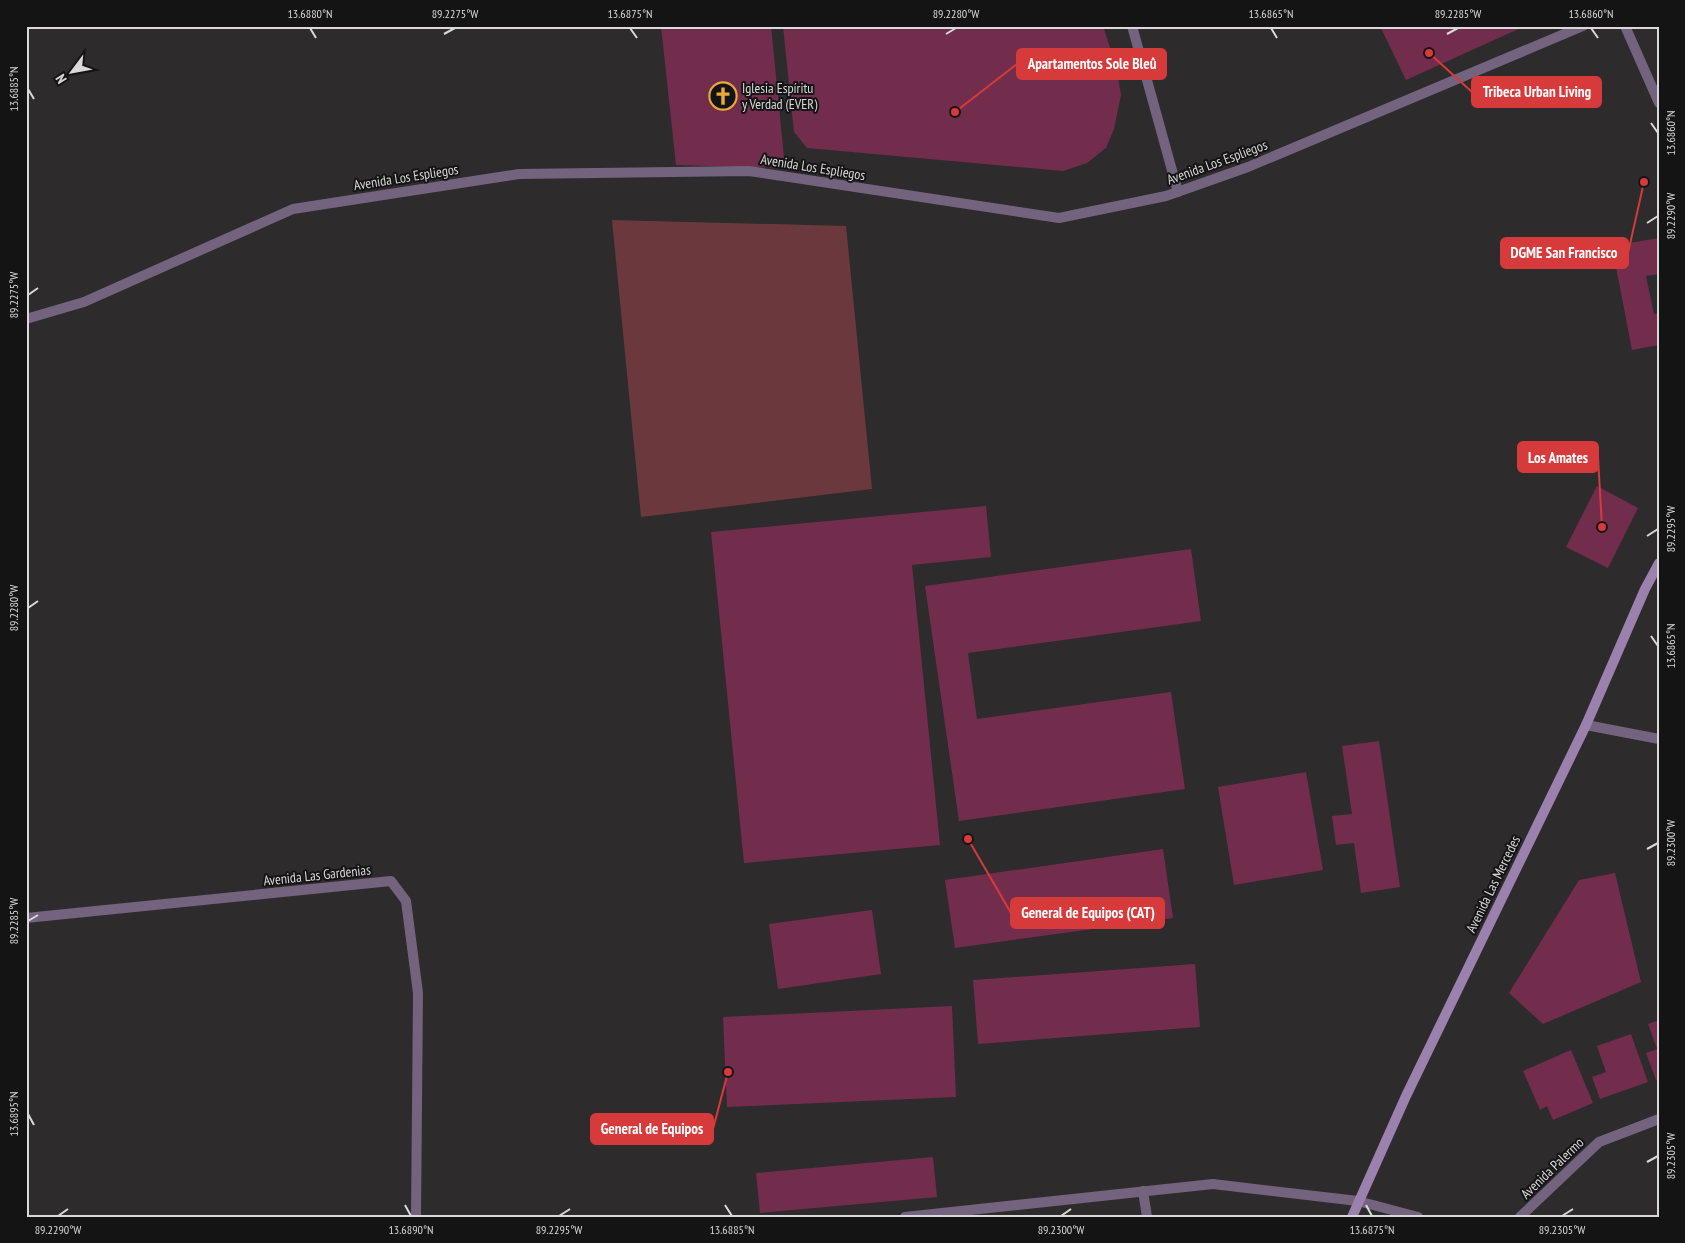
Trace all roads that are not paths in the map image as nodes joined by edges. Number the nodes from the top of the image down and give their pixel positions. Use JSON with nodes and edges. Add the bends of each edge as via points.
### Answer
{"nodes":[{"id":1,"x":1132,"y":26,"type":"edge"},
{"id":2,"x":1584,"y":26,"type":"edge"},
{"id":3,"x":1625,"y":26,"type":"edge"},
{"id":4,"x":1659,"y":103,"type":"edge"},
{"id":5,"x":1178,"y":192,"type":"junction"},
{"id":6,"x":26,"y":319,"type":"edge"},
{"id":7,"x":1659,"y":563,"type":"edge"},
{"id":8,"x":1586,"y":725,"type":"junction"},
{"id":9,"x":1659,"y":739,"type":"edge"},
{"id":10,"x":26,"y":918,"type":"edge"},
{"id":11,"x":1659,"y":1119,"type":"edge"},
{"id":12,"x":1143,"y":1191,"type":"junction"},
{"id":13,"x":1358,"y":1201,"type":"junction"},
{"id":14,"x":416,"y":1217,"type":"edge"},
{"id":15,"x":905,"y":1217,"type":"edge"},
{"id":16,"x":1147,"y":1217,"type":"edge"},
{"id":17,"x":1352,"y":1217,"type":"edge"},
{"id":18,"x":1418,"y":1217,"type":"edge"},
{"id":19,"x":1520,"y":1217,"type":"edge"}],
"edges":[{"from":1,"to":5,"type":"street"},
{"from":2,"to":5,"type":"street","name":"Avenida Los Espliegos","via":[[1248,167]]},
{"from":3,"to":4,"type":"street"},
{"from":5,"to":6,"type":"street","name":"Avenida Los Espliegos","via":[[1059,218],[749,171],[519,174],[293,209],[84,302]]},
{"from":7,"to":8,"type":"street","name":"Avenida Las Mercedes"},
{"from":8,"to":9,"type":"street"},
{"from":8,"to":13,"type":"street","name":"Avenida Las Mercedes"},
{"from":10,"to":14,"type":"street","name":"Avenida Las Gardenias","via":[[390,881],[406,901],[418,993]]},
{"from":11,"to":19,"type":"street","name":"Avenida Palermo","via":[[1599,1142]]},
{"from":12,"to":13,"type":"street","via":[[1213,1184]]},
{"from":12,"to":15,"type":"street"},
{"from":12,"to":16,"type":"street"},
{"from":13,"to":17,"type":"street","name":"Avenida Las Mercedes"},
{"from":13,"to":18,"type":"street"}]}
